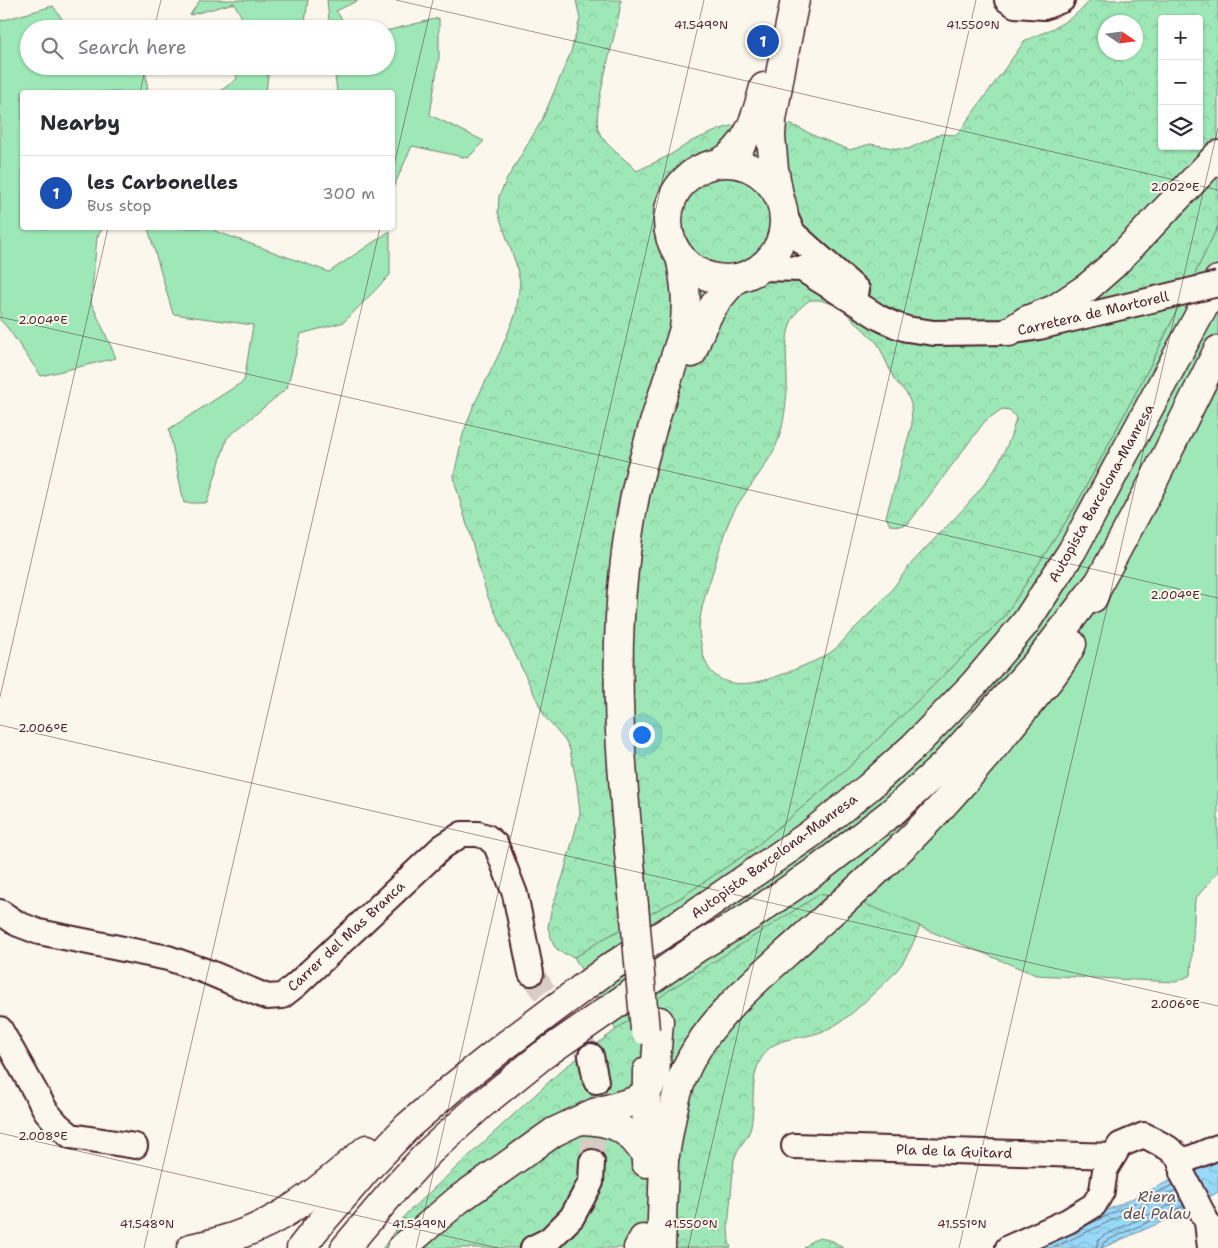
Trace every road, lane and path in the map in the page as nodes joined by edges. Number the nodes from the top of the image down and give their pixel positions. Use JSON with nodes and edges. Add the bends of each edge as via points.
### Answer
{"nodes":[{"id":1,"x":781,"y":0,"type":"edge"},
{"id":2,"x":795,"y":0,"type":"edge"},
{"id":3,"x":1007,"y":0,"type":"edge"},
{"id":4,"x":1062,"y":0,"type":"edge"},
{"id":5,"x":1218,"y":155,"type":"edge"},
{"id":6,"x":719,"y":163,"type":"junction"},
{"id":7,"x":782,"y":205,"type":"junction"},
{"id":8,"x":680,"y":256,"type":"junction"},
{"id":9,"x":761,"y":268,"type":"junction"},
{"id":10,"x":736,"y":278,"type":"junction"},
{"id":11,"x":1218,"y":282,"type":"edge"},
{"id":12,"x":880,"y":318,"type":"junction"},
{"id":13,"x":1009,"y":332,"type":"junction"},
{"id":14,"x":1218,"y":350,"type":"edge"},
{"id":15,"x":1100,"y":581,"type":"junction"},
{"id":16,"x":641,"y":902,"type":"junction"},
{"id":17,"x":0,"y":912,"type":"edge"},
{"id":18,"x":531,"y":973,"type":"tunnel mouth"},
{"id":19,"x":652,"y":1025,"type":"junction"},
{"id":20,"x":0,"y":1029,"type":"edge"},
{"id":21,"x":591,"y":1056,"type":"tunnel mouth"},
{"id":22,"x":596,"y":1081,"type":"tunnel mouth"},
{"id":23,"x":453,"y":1087,"type":"junction"},
{"id":24,"x":646,"y":1092,"type":"junction"},
{"id":25,"x":580,"y":1120,"type":"junction"},
{"id":26,"x":135,"y":1146,"type":"dead end"},
{"id":27,"x":794,"y":1146,"type":"dead end"},
{"id":28,"x":1218,"y":1147,"type":"edge"},
{"id":29,"x":656,"y":1156,"type":"junction"},
{"id":30,"x":1113,"y":1156,"type":"junction"},
{"id":31,"x":592,"y":1162,"type":"tunnel mouth"},
{"id":32,"x":1183,"y":1167,"type":"junction"},
{"id":33,"x":1209,"y":1215,"type":"edge"},
{"id":34,"x":646,"y":1246,"type":"edge"},
{"id":35,"x":191,"y":1248,"type":"edge"},
{"id":36,"x":301,"y":1248,"type":"edge"},
{"id":37,"x":345,"y":1248,"type":"edge"},
{"id":38,"x":402,"y":1248,"type":"edge"},
{"id":39,"x":533,"y":1248,"type":"edge"},
{"id":40,"x":1008,"y":1248,"type":"edge"},
{"id":41,"x":1210,"y":1248,"type":"edge"}],
"edges":[{"from":1,"to":6,"type":"main road","via":[[758,111],[751,129],[734,153]]},
{"from":2,"to":7,"type":"main road","via":[[772,120],[774,169]]},
{"from":3,"to":4,"type":"street","via":[[1015,5],[1044,7]]},
{"from":5,"to":13,"type":"main road","via":[[1088,287],[1055,309],[1027,320]]},
{"from":6,"to":7,"type":"main road","via":[[739,164],[758,172],[772,185]]},
{"from":6,"to":8,"type":"main road","via":[[692,173],[674,195],[668,215],[669,230],[672,244]]},
{"from":7,"to":9,"type":"main road","via":[[784,228],[781,241],[771,259]]},
{"from":7,"to":12,"type":"street","via":[[793,234],[870,300]]},
{"from":8,"to":10,"type":"main road","via":[[707,276]]},
{"from":8,"to":16,"type":"main road","via":[[687,291],[684,328],[644,457],[632,514],[621,603],[618,662],[621,767]]},
{"from":9,"to":10,"type":"main road"},
{"from":9,"to":12,"type":"street","name":"Carretera de Martorell","via":[[802,269]]},
{"from":10,"to":16,"type":"main road","via":[[708,311],[699,333],[657,458],[641,537],[634,598],[631,688]]},
{"from":11,"to":13,"type":"street","name":"Carretera de Martorell","bridge":true},
{"from":11,"to":23,"type":"main road","name":"Autopista Barcelona-Manresa","via":[[1072,551],[1026,622],[974,684],[869,788],[809,835],[609,968]]},
{"from":12,"to":13,"type":"street","name":"Carretera de Martorell","via":[[908,329],[934,333]]},
{"from":14,"to":15,"type":"main road"},
{"from":15,"to":29,"type":"main road","via":[[1067,654],[943,806],[722,1014],[704,1037],[691,1058],[676,1095]]},
{"from":15,"to":37,"type":"main road","via":[[1041,658],[944,765],[891,812],[797,884],[697,948],[543,1055],[430,1151]]},
{"from":16,"to":19,"type":"main road","bridge":true},
{"from":17,"to":18,"type":"street","name":"Carrer del Mas Branca","via":[[39,932],[168,958],[266,997],[282,996],[446,844],[462,834],[478,834],[496,845],[515,894]]},
{"from":19,"to":24,"type":"main road"},
{"from":19,"to":29,"type":"main road","via":[[664,1067]]},
{"from":20,"to":26,"type":"street","via":[[46,1111],[58,1125],[71,1136]]},
{"from":21,"to":22,"type":"street"},
{"from":23,"to":35,"type":"main road","via":[[407,1114],[290,1210],[231,1237]]},
{"from":23,"to":36,"type":"main road","name":"Autopista Barcelona-Manresa","via":[[408,1126],[368,1168]]},
{"from":24,"to":25,"type":"main road","via":[[635,1101]]},
{"from":24,"to":29,"type":"main road"},
{"from":25,"to":29,"type":"main road","via":[[612,1124]]},
{"from":25,"to":38,"type":"main road","via":[[554,1132],[458,1200]]},
{"from":27,"to":30,"type":"street","name":"Pla de la Guitard"},
{"from":28,"to":32,"type":"street"},
{"from":29,"to":34,"type":"main road","via":[[646,1206]]},
{"from":30,"to":32,"type":"street","via":[[1120,1145],[1144,1136],[1168,1148]]},
{"from":30,"to":40,"type":"street","via":[[1094,1205],[1068,1221]]},
{"from":31,"to":39,"type":"street","via":[[591,1182],[572,1217],[549,1240]]},
{"from":32,"to":33,"type":"street"},
{"from":33,"to":41,"type":"street"}]}
